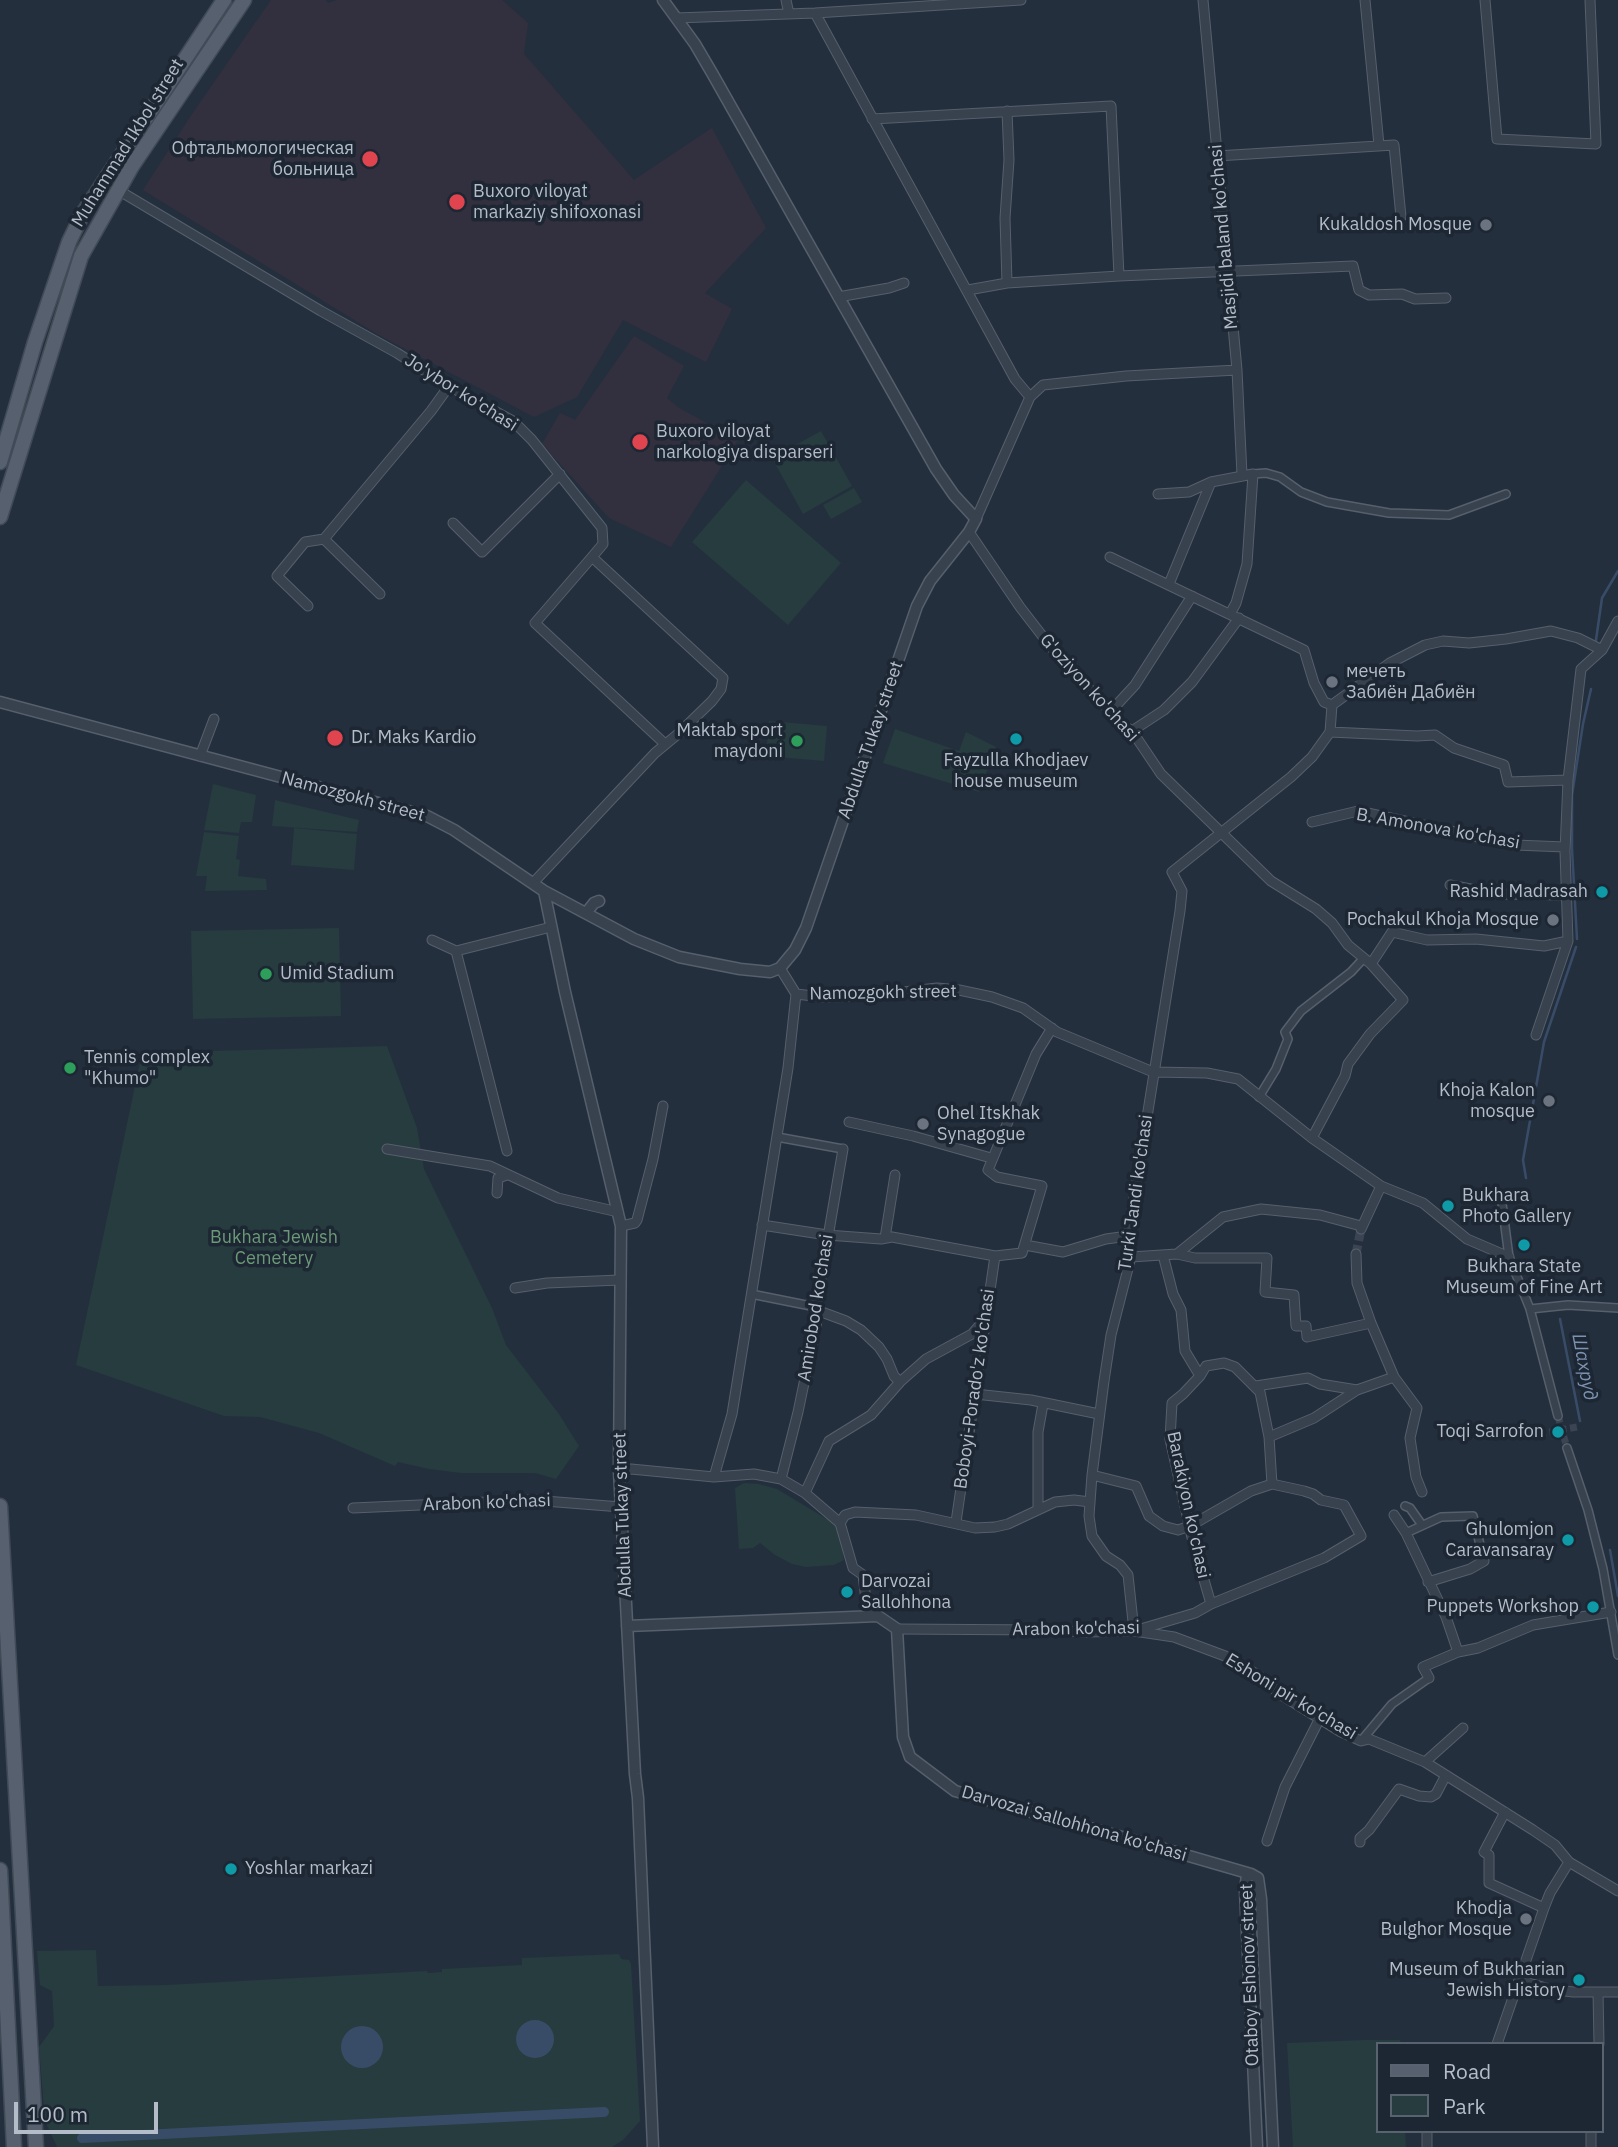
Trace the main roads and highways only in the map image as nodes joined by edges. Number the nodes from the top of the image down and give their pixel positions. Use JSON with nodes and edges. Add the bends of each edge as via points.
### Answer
{"nodes":[{"id":1,"x":224,"y":0,"type":"edge"},
{"id":2,"x":244,"y":0,"type":"edge"},
{"id":3,"x":0,"y":463,"type":"edge"},
{"id":4,"x":0,"y":517,"type":"edge"},
{"id":5,"x":0,"y":1506,"type":"edge"},
{"id":6,"x":0,"y":1870,"type":"edge"},
{"id":7,"x":34,"y":2119,"type":"junction"},
{"id":8,"x":13,"y":2128,"type":"junction"},
{"id":9,"x":5,"y":2147,"type":"edge"},
{"id":10,"x":14,"y":2147,"type":"edge"},
{"id":11,"x":36,"y":2147,"type":"edge"},
{"id":12,"x":48,"y":2147,"type":"edge"}],
"edges":[{"from":1,"to":3,"type":"main road","name":"Muhammad Ikbol street","via":[[82,215],[69,242]]},
{"from":2,"to":4,"type":"main road","name":"Muhammad Ikbol street","via":[[118,190],[81,256]]},
{"from":5,"to":7,"type":"main road"},
{"from":6,"to":8,"type":"main road"},
{"from":7,"to":11,"type":"main road"},
{"from":7,"to":12,"type":"main road"},
{"from":8,"to":9,"type":"main road"},
{"from":8,"to":10,"type":"main road"}]}
